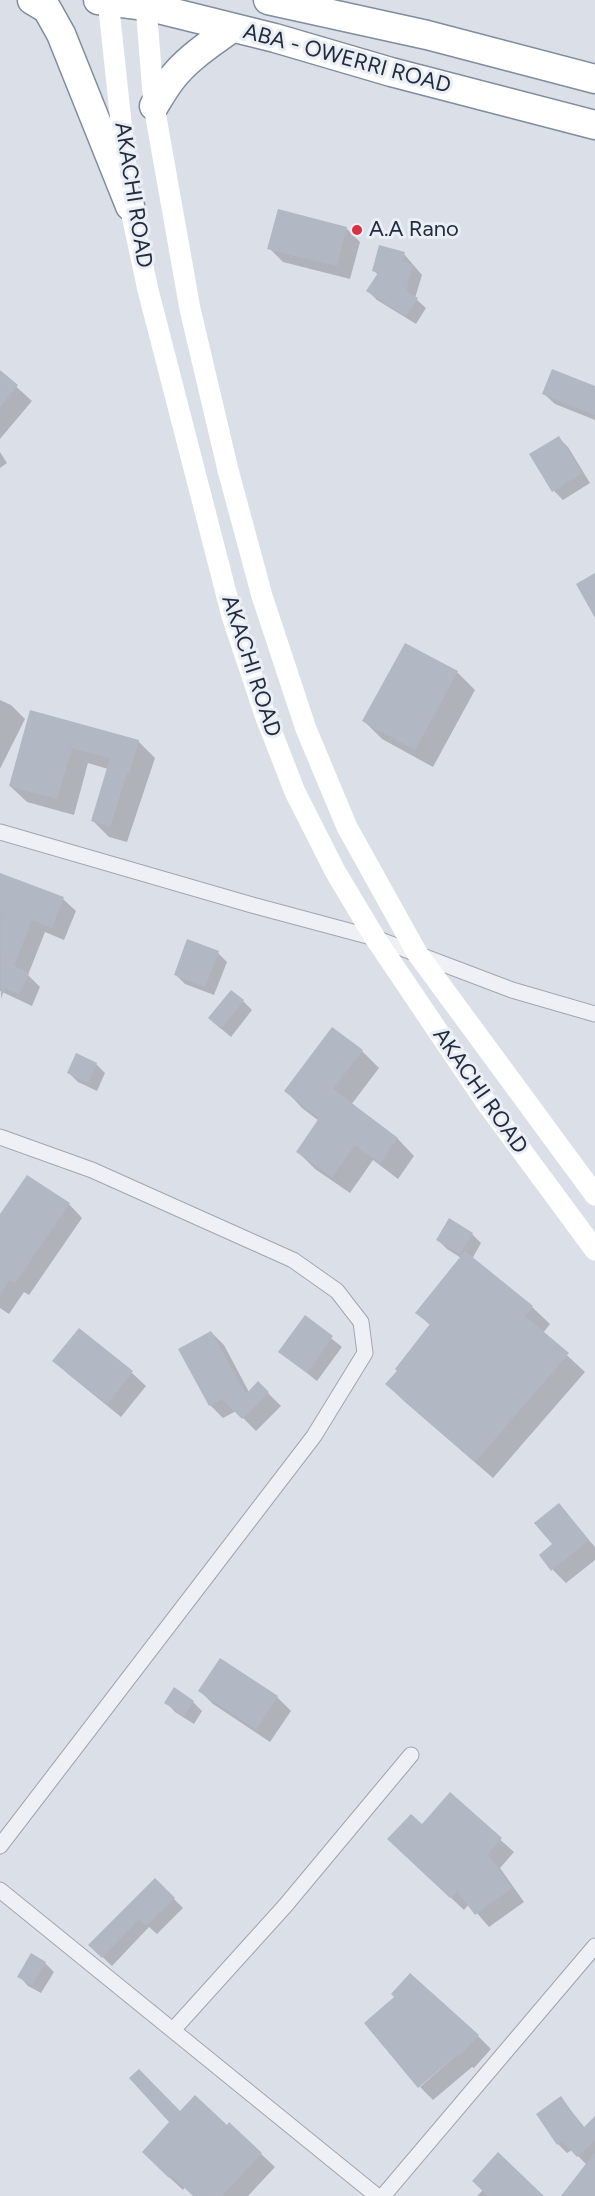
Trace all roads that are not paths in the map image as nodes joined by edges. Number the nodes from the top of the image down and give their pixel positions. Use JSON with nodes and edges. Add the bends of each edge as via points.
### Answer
{"nodes":[{"id":1,"x":32,"y":0,"type":"edge"},
{"id":2,"x":268,"y":0,"type":"edge"},
{"id":3,"x":104,"y":1,"type":"edge"},
{"id":4,"x":146,"y":3,"type":"edge"},
{"id":5,"x":232,"y":28,"type":"junction"},
{"id":6,"x":595,"y":80,"type":"edge"},
{"id":7,"x":154,"y":106,"type":"junction"},
{"id":8,"x":595,"y":125,"type":"edge"},
{"id":9,"x":130,"y":206,"type":"junction"},
{"id":10,"x":0,"y":832,"type":"edge"},
{"id":11,"x":375,"y":939,"type":"junction"},
{"id":12,"x":417,"y":953,"type":"junction"},
{"id":13,"x":595,"y":1014,"type":"edge"},
{"id":14,"x":0,"y":1137,"type":"edge"},
{"id":15,"x":595,"y":1195,"type":"edge"},
{"id":16,"x":595,"y":1250,"type":"edge"},
{"id":17,"x":411,"y":1755,"type":"dead end"},
{"id":18,"x":0,"y":1846,"type":"edge"},
{"id":19,"x":0,"y":1890,"type":"edge"},
{"id":20,"x":595,"y":1946,"type":"edge"},
{"id":21,"x":173,"y":2030,"type":"junction"},
{"id":22,"x":377,"y":2196,"type":"edge"},
{"id":23,"x":383,"y":2196,"type":"edge"}],
"edges":[{"from":1,"to":9,"type":"highway","via":[[47,9],[61,34]]},
{"from":2,"to":6,"type":"highway","name":"ABA - OWERRI ROAD","via":[[427,35]]},
{"from":3,"to":4,"type":"highway","name":"ABA - OWERRI ROAD"},
{"from":3,"to":9,"type":"main road","name":"AKACHI ROAD"},
{"from":4,"to":5,"type":"highway","name":"ABA - OWERRI ROAD"},
{"from":4,"to":7,"type":"main road","name":"AKACHI ROAD"},
{"from":5,"to":7,"type":"highway","via":[[183,67]]},
{"from":5,"to":8,"type":"highway","name":"ABA - OWERRI ROAD"},
{"from":7,"to":12,"type":"main road","name":"AKACHI ROAD","via":[[190,309],[262,596],[306,729],[347,826]]},
{"from":9,"to":11,"type":"main road","name":"AKACHI ROAD","via":[[232,616],[265,715],[295,792],[334,871]]},
{"from":10,"to":11,"type":"street"},
{"from":11,"to":12,"type":"street"},
{"from":11,"to":16,"type":"main road","name":"AKACHI ROAD","via":[[485,1101]]},
{"from":12,"to":13,"type":"street","via":[[512,990]]},
{"from":12,"to":15,"type":"main road","name":"AKACHI ROAD"},
{"from":14,"to":18,"type":"street","via":[[92,1170],[293,1260],[337,1291],[360,1323],[365,1353],[314,1436]]},
{"from":17,"to":21,"type":"street","via":[[285,1906]]},
{"from":19,"to":21,"type":"street"},
{"from":20,"to":23,"type":"street"},
{"from":21,"to":22,"type":"street"}]}
